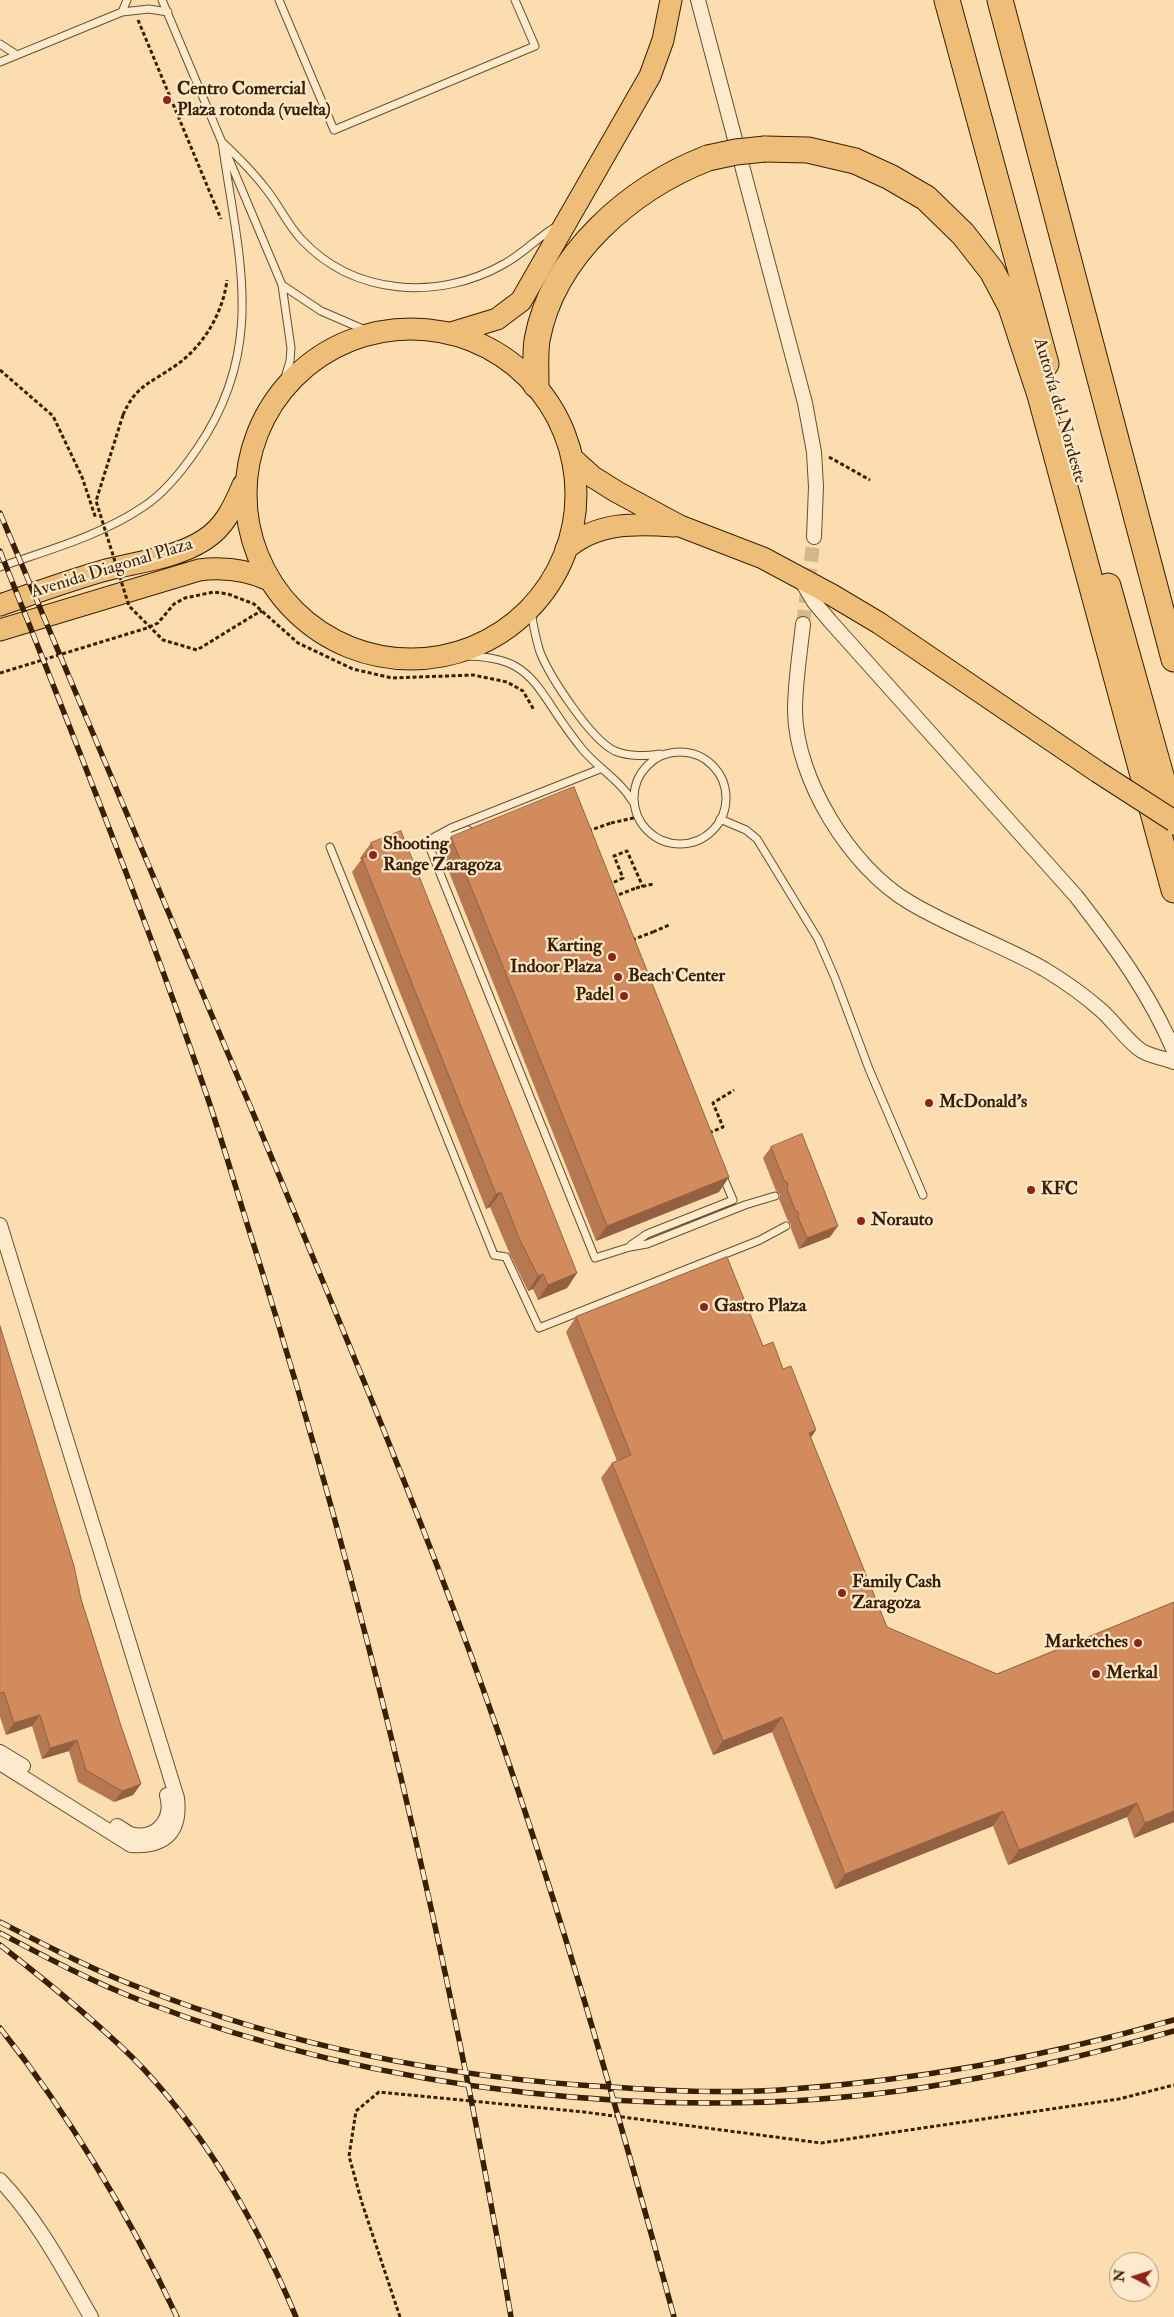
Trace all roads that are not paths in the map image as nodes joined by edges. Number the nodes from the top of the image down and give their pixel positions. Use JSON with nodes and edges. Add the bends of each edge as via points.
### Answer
{"nodes":[{"id":1,"x":127,"y":0,"type":"edge"},
{"id":2,"x":162,"y":0,"type":"edge"},
{"id":3,"x":279,"y":0,"type":"edge"},
{"id":4,"x":515,"y":0,"type":"edge"},
{"id":5,"x":671,"y":0,"type":"edge"},
{"id":6,"x":698,"y":0,"type":"edge"},
{"id":7,"x":947,"y":0,"type":"edge"},
{"id":8,"x":1000,"y":0,"type":"edge"},
{"id":9,"x":122,"y":12,"type":"junction"},
{"id":10,"x":168,"y":12,"type":"junction"},
{"id":11,"x":0,"y":44,"type":"edge"},
{"id":12,"x":17,"y":55,"type":"junction"},
{"id":13,"x":0,"y":62,"type":"edge"},
{"id":14,"x":222,"y":142,"type":"junction"},
{"id":15,"x":570,"y":218,"type":"junction"},
{"id":16,"x":282,"y":285,"type":"junction"},
{"id":17,"x":372,"y":333,"type":"junction"},
{"id":18,"x":450,"y":333,"type":"junction"},
{"id":19,"x":536,"y":386,"type":"junction"},
{"id":20,"x":280,"y":396,"type":"junction"},
{"id":21,"x":572,"y":458,"type":"junction"},
{"id":22,"x":248,"y":473,"type":"junction"},
{"id":23,"x":680,"y":526,"type":"junction"},
{"id":24,"x":814,"y":537,"type":"tunnel mouth"},
{"id":25,"x":566,"y":549,"type":"junction"},
{"id":26,"x":0,"y":567,"type":"edge"},
{"id":27,"x":798,"y":575,"type":"junction"},
{"id":28,"x":269,"y":580,"type":"junction"},
{"id":29,"x":0,"y":605,"type":"edge"},
{"id":30,"x":530,"y":607,"type":"junction"},
{"id":31,"x":803,"y":624,"type":"tunnel mouth"},
{"id":32,"x":0,"y":630,"type":"edge"},
{"id":33,"x":440,"y":657,"type":"junction"},
{"id":34,"x":1174,"y":659,"type":"edge"},
{"id":35,"x":666,"y":754,"type":"junction"},
{"id":36,"x":600,"y":769,"type":"junction"},
{"id":37,"x":634,"y":803,"type":"junction"},
{"id":38,"x":720,"y":819,"type":"junction"},
{"id":39,"x":1174,"y":821,"type":"edge"},
{"id":40,"x":480,"y":826,"type":"edge"},
{"id":41,"x":440,"y":836,"type":"junction"},
{"id":42,"x":330,"y":847,"type":"dead end"},
{"id":43,"x":1174,"y":890,"type":"edge"},
{"id":44,"x":1174,"y":1051,"type":"edge"},
{"id":45,"x":1174,"y":1062,"type":"edge"},
{"id":46,"x":719,"y":1167,"type":"edge"},
{"id":47,"x":923,"y":1195,"type":"dead end"},
{"id":48,"x":775,"y":1196,"type":"dead end"},
{"id":49,"x":0,"y":1225,"type":"edge"},
{"id":50,"x":786,"y":1226,"type":"dead end"},
{"id":51,"x":630,"y":1246,"type":"junction"},
{"id":52,"x":0,"y":1255,"type":"edge"},
{"id":53,"x":0,"y":1752,"type":"edge"},
{"id":54,"x":0,"y":1763,"type":"edge"},
{"id":55,"x":0,"y":2180,"type":"edge"},
{"id":56,"x":92,"y":2317,"type":"edge"}],
"edges":[{"from":1,"to":9,"type":"lane"},
{"from":2,"to":10,"type":"lane"},
{"from":3,"to":4,"type":"lane","via":[[334,130],[535,46]]},
{"from":5,"to":15,"type":"main road","via":[[663,40],[650,76]]},
{"from":6,"to":24,"type":"street","via":[[805,403],[814,452]]},
{"from":7,"to":39,"type":"highway","name":"Autovía del Nordeste"},
{"from":8,"to":34,"type":"highway"},
{"from":9,"to":10,"type":"lane","via":[[149,9]]},
{"from":9,"to":12,"type":"lane"},
{"from":10,"to":14,"type":"lane"},
{"from":11,"to":12,"type":"lane"},
{"from":12,"to":13,"type":"lane"},
{"from":14,"to":15,"type":"lane","via":[[268,191],[302,240],[341,270],[373,283],[414,289],[437,288],[472,279],[507,263]]},
{"from":14,"to":16,"type":"lane"},
{"from":14,"to":26,"type":"lane","via":[[243,286],[241,335],[232,379],[216,419],[182,470],[143,507],[100,531]]},
{"from":15,"to":18,"type":"main road","via":[[521,301],[496,319]]},
{"from":16,"to":17,"type":"lane","via":[[320,311]]},
{"from":16,"to":20,"type":"lane","via":[[291,348]]},
{"from":17,"to":18,"type":"main road","via":[[402,330]]},
{"from":17,"to":20,"type":"main road","via":[[334,346],[308,363]]},
{"from":18,"to":19,"type":"main road","via":[[500,355]]},
{"from":19,"to":21,"type":"main road","via":[[558,420]]},
{"from":19,"to":43,"type":"highway","bridge":true,"via":[[537,341],[556,287],[585,245],[622,207],[644,190],[685,168],[708,158],[736,152],[808,150],[855,161],[926,198],[964,234],[992,271],[1011,307],[1040,395]]},
{"from":20,"to":22,"type":"main road","via":[[257,442]]},
{"from":21,"to":23,"type":"main road","via":[[593,477]]},
{"from":21,"to":25,"type":"main road","via":[[576,489],[574,519]]},
{"from":22,"to":28,"type":"main road","via":[[245,500],[248,528]]},
{"from":22,"to":29,"type":"main road","name":"Avenida Diagonal Plaza","via":[[228,516],[205,540],[170,554],[104,571]]},
{"from":23,"to":25,"type":"main road","via":[[610,527],[584,535]]},
{"from":23,"to":27,"type":"main road"},
{"from":25,"to":30,"type":"main road","via":[[551,580]]},
{"from":27,"to":39,"type":"main road","bridge":true,"via":[[879,623]]},
{"from":27,"to":44,"type":"street","via":[[830,621],[1076,896],[1145,993]]},
{"from":28,"to":32,"type":"main road","name":"Avenida Diagonal Plaza","via":[[236,570],[199,570]]},
{"from":28,"to":33,"type":"main road","via":[[301,618],[343,645],[390,658]]},
{"from":30,"to":33,"type":"main road","via":[[489,639]]},
{"from":30,"to":35,"type":"lane","via":[[536,638],[548,668],[603,744],[629,755]]},
{"from":31,"to":45,"type":"street","via":[[795,712],[800,746],[822,805],[843,838],[871,872],[907,901],[1018,955],[1074,989],[1101,1010],[1140,1050]]},
{"from":33,"to":36,"type":"lane","via":[[466,654],[494,657],[525,672]]},
{"from":35,"to":37,"type":"lane","via":[[641,772],[635,787]]},
{"from":35,"to":38,"type":"lane","via":[[694,754],[707,760],[717,771],[726,796]]},
{"from":36,"to":37,"type":"lane","via":[[627,791]]},
{"from":36,"to":41,"type":"lane","via":[[450,828]]},
{"from":37,"to":38,"type":"lane","via":[[646,830],[672,843],[700,839]]},
{"from":38,"to":47,"type":"lane","via":[[746,830],[757,839],[818,939]]},
{"from":40,"to":41,"type":"lane","via":[[453,836]]},
{"from":41,"to":51,"type":"lane","via":[[427,841],[595,1258]]},
{"from":42,"to":50,"type":"lane","via":[[494,1255],[506,1257],[539,1328],[760,1240]]},
{"from":46,"to":51,"type":"lane","via":[[733,1200],[647,1234]]},
{"from":48,"to":51,"type":"lane","via":[[647,1244]]},
{"from":49,"to":54,"type":"street","via":[[174,1789],[179,1816],[173,1830],[162,1840],[146,1846],[131,1845]]},
{"from":52,"to":53,"type":"street","via":[[170,1813],[156,1831],[144,1836],[129,1834]]},
{"from":55,"to":56,"type":"street","via":[[16,2196],[44,2237]]}]}
